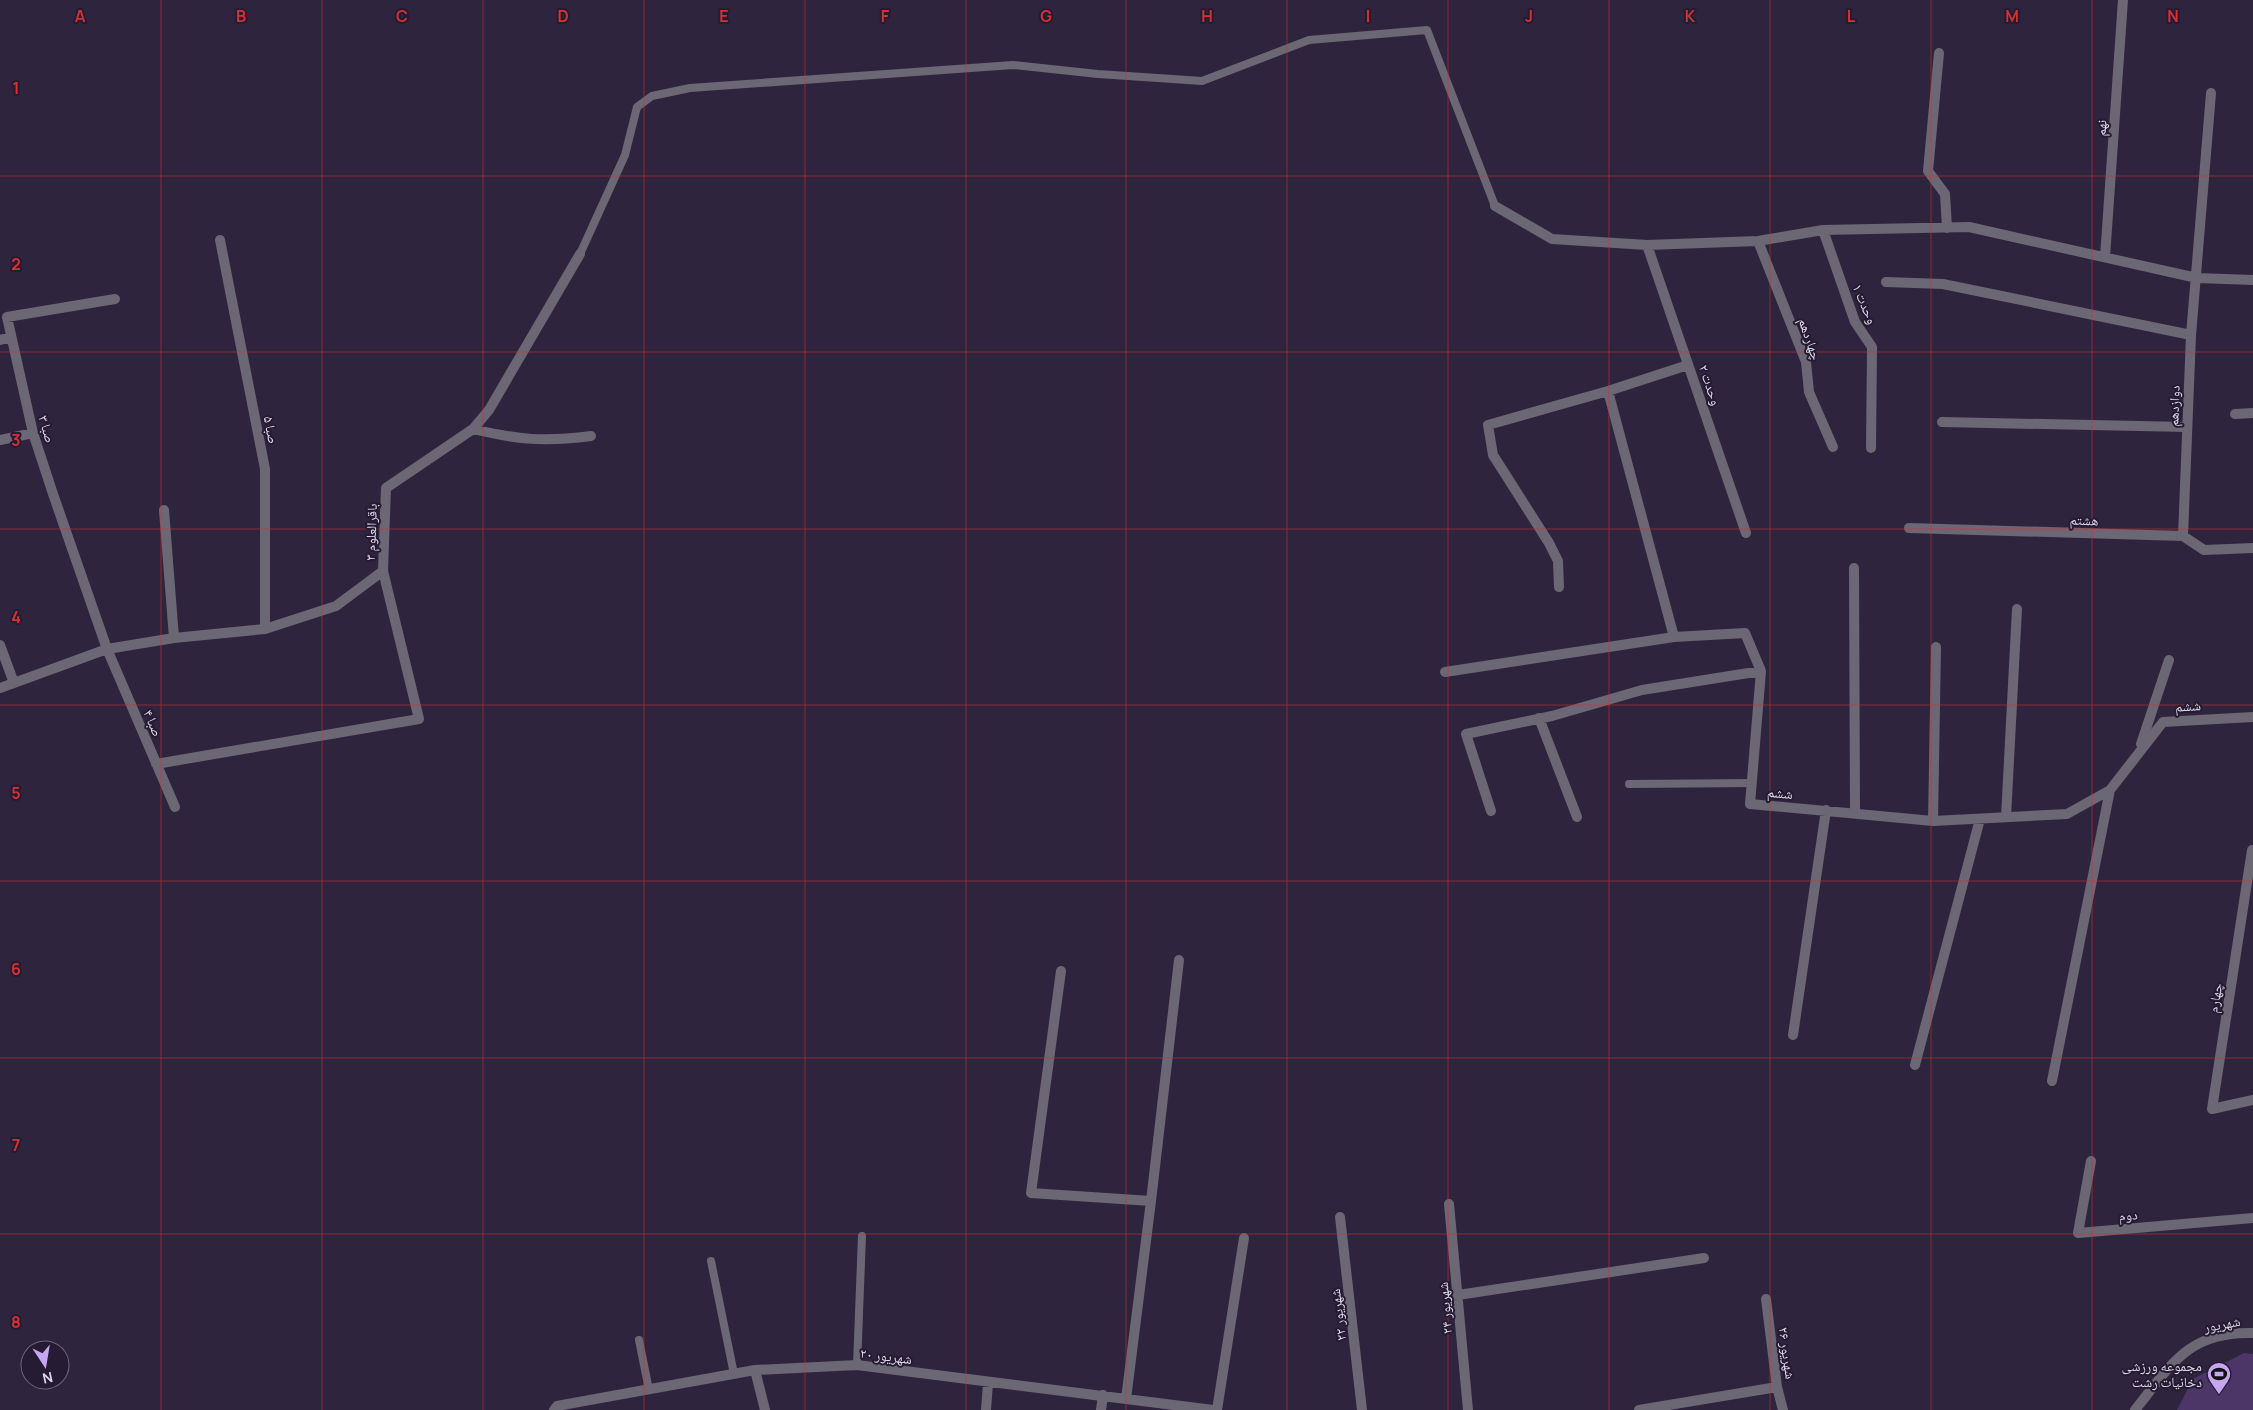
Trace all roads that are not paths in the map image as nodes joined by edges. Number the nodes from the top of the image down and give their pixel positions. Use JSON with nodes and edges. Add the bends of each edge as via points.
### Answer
{"nodes":[{"id":1,"x":2123,"y":0,"type":"edge"},
{"id":2,"x":1938,"y":53,"type":"dead end"},
{"id":3,"x":2211,"y":93,"type":"dead end"},
{"id":4,"x":1495,"y":206,"type":"joint"},
{"id":5,"x":1947,"y":228,"type":"junction"},
{"id":6,"x":1823,"y":230,"type":"junction"},
{"id":7,"x":220,"y":240,"type":"dead end"},
{"id":8,"x":1758,"y":241,"type":"junction"},
{"id":9,"x":1647,"y":245,"type":"junction"},
{"id":10,"x":580,"y":254,"type":"joint"},
{"id":11,"x":2105,"y":258,"type":"junction"},
{"id":12,"x":2197,"y":278,"type":"junction"},
{"id":13,"x":2253,"y":280,"type":"edge"},
{"id":14,"x":1886,"y":282,"type":"dead end"},
{"id":15,"x":115,"y":299,"type":"dead end"},
{"id":16,"x":2191,"y":335,"type":"junction"},
{"id":17,"x":11,"y":337,"type":"junction"},
{"id":18,"x":0,"y":340,"type":"edge"},
{"id":19,"x":1688,"y":364,"type":"junction"},
{"id":20,"x":1608,"y":391,"type":"junction"},
{"id":21,"x":2253,"y":413,"type":"edge"},
{"id":22,"x":2235,"y":414,"type":"dead end"},
{"id":23,"x":1942,"y":422,"type":"dead end"},
{"id":24,"x":2187,"y":427,"type":"junction"},
{"id":25,"x":473,"y":429,"type":"junction"},
{"id":26,"x":33,"y":433,"type":"junction"},
{"id":27,"x":591,"y":436,"type":"dead end"},
{"id":28,"x":0,"y":440,"type":"edge"},
{"id":29,"x":1833,"y":447,"type":"dead end"},
{"id":30,"x":1871,"y":448,"type":"dead end"},
{"id":31,"x":164,"y":510,"type":"dead end"},
{"id":32,"x":1909,"y":528,"type":"dead end"},
{"id":33,"x":1746,"y":533,"type":"dead end"},
{"id":34,"x":2183,"y":536,"type":"junction"},
{"id":35,"x":2253,"y":548,"type":"edge"},
{"id":36,"x":1854,"y":568,"type":"dead end"},
{"id":37,"x":383,"y":570,"type":"junction"},
{"id":38,"x":1559,"y":587,"type":"dead end"},
{"id":39,"x":2017,"y":609,"type":"dead end"},
{"id":40,"x":265,"y":629,"type":"junction"},
{"id":41,"x":1674,"y":637,"type":"junction"},
{"id":42,"x":174,"y":638,"type":"junction"},
{"id":43,"x":0,"y":646,"type":"edge"},
{"id":44,"x":1936,"y":647,"type":"dead end"},
{"id":45,"x":107,"y":649,"type":"junction"},
{"id":46,"x":2169,"y":660,"type":"dead end"},
{"id":47,"x":1761,"y":671,"type":"junction"},
{"id":48,"x":1445,"y":672,"type":"dead end"},
{"id":49,"x":14,"y":683,"type":"junction"},
{"id":50,"x":0,"y":688,"type":"edge"},
{"id":51,"x":2253,"y":717,"type":"edge"},
{"id":52,"x":1539,"y":718,"type":"junction"},
{"id":53,"x":2139,"y":752,"type":"junction"},
{"id":54,"x":156,"y":764,"type":"junction"},
{"id":55,"x":1752,"y":783,"type":"junction"},
{"id":56,"x":1629,"y":784,"type":"dead end"},
{"id":57,"x":2110,"y":790,"type":"junction"},
{"id":58,"x":175,"y":807,"type":"dead end"},
{"id":59,"x":1826,"y":810,"type":"junction"},
{"id":60,"x":1491,"y":811,"type":"dead end"},
{"id":61,"x":1855,"y":813,"type":"junction"},
{"id":62,"x":1577,"y":817,"type":"dead end"},
{"id":63,"x":2006,"y":817,"type":"junction"},
{"id":64,"x":1980,"y":819,"type":"junction"},
{"id":65,"x":1932,"y":820,"type":"junction"},
{"id":66,"x":2252,"y":850,"type":"edge"},
{"id":67,"x":1179,"y":960,"type":"dead end"},
{"id":68,"x":1061,"y":971,"type":"dead end"},
{"id":69,"x":1793,"y":1035,"type":"dead end"},
{"id":70,"x":1915,"y":1065,"type":"dead end"},
{"id":71,"x":2052,"y":1081,"type":"dead end"},
{"id":72,"x":2253,"y":1100,"type":"edge"},
{"id":73,"x":2091,"y":1161,"type":"dead end"},
{"id":74,"x":1151,"y":1201,"type":"junction"},
{"id":75,"x":1449,"y":1204,"type":"dead end"},
{"id":76,"x":1340,"y":1217,"type":"dead end"},
{"id":77,"x":2253,"y":1218,"type":"edge"},
{"id":78,"x":862,"y":1236,"type":"dead end"},
{"id":79,"x":1244,"y":1238,"type":"dead end"},
{"id":80,"x":1704,"y":1258,"type":"dead end"},
{"id":81,"x":711,"y":1261,"type":"dead end"},
{"id":82,"x":1458,"y":1296,"type":"junction"},
{"id":83,"x":1766,"y":1299,"type":"dead end"},
{"id":84,"x":2253,"y":1333,"type":"edge"},
{"id":85,"x":639,"y":1340,"type":"dead end"},
{"id":86,"x":857,"y":1365,"type":"junction"},
{"id":87,"x":755,"y":1370,"type":"junction"},
{"id":88,"x":734,"y":1374,"type":"junction"},
{"id":89,"x":988,"y":1383,"type":"junction"},
{"id":90,"x":1777,"y":1387,"type":"junction"},
{"id":91,"x":649,"y":1390,"type":"junction"},
{"id":92,"x":1102,"y":1395,"type":"junction"},
{"id":93,"x":1126,"y":1399,"type":"junction"},
{"id":94,"x":555,"y":1408,"type":"edge"},
{"id":95,"x":765,"y":1410,"type":"edge"},
{"id":96,"x":986,"y":1410,"type":"edge"},
{"id":97,"x":1101,"y":1410,"type":"edge"},
{"id":98,"x":1214,"y":1410,"type":"edge"},
{"id":99,"x":1217,"y":1410,"type":"edge"},
{"id":100,"x":1362,"y":1410,"type":"edge"},
{"id":101,"x":1468,"y":1410,"type":"edge"},
{"id":102,"x":1639,"y":1410,"type":"edge"},
{"id":103,"x":1783,"y":1410,"type":"edge"},
{"id":104,"x":2135,"y":1410,"type":"edge"}],
"edges":[{"from":1,"to":11,"type":"street","name":"نهم"},
{"from":2,"to":5,"type":"street","via":[[1928,171],[1946,194]]},
{"from":3,"to":12,"type":"street","name":"دوازدهم"},
{"from":4,"to":9,"type":"street","via":[[1552,239]]},
{"from":4,"to":10,"type":"lane","via":[[1427,30],[1309,40],[1202,81],[1013,65],[690,88],[652,96],[637,107],[625,156]]},
{"from":5,"to":6,"type":"street"},
{"from":5,"to":11,"type":"street","via":[[1969,227]]},
{"from":6,"to":8,"type":"street"},
{"from":6,"to":30,"type":"street","name":"وحدت ۱","via":[[1855,322],[1872,347]]},
{"from":7,"to":40,"type":"street","name":"صبا ۵","via":[[265,468]]},
{"from":8,"to":9,"type":"street"},
{"from":8,"to":29,"type":"street","name":"چهاردهم","via":[[1806,362],[1809,392]]},
{"from":9,"to":19,"type":"street","name":"وحدت ۲"},
{"from":10,"to":25,"type":"street","name":"باقرالعلوم ۳","via":[[489,410]]},
{"from":11,"to":12,"type":"street"},
{"from":12,"to":13,"type":"street"},
{"from":12,"to":16,"type":"street","name":"دوازدهم"},
{"from":14,"to":16,"type":"street","via":[[1943,284]]},
{"from":15,"to":17,"type":"street","name":"صبا ۳","via":[[7,317]]},
{"from":16,"to":24,"type":"street","name":"دوازدهم"},
{"from":17,"to":18,"type":"street"},
{"from":17,"to":26,"type":"street","name":"صبا ۳"},
{"from":19,"to":20,"type":"street"},
{"from":19,"to":33,"type":"street","name":"وحدت ۲"},
{"from":20,"to":38,"type":"street","via":[[1488,425],[1493,455],[1558,561]]},
{"from":20,"to":41,"type":"street"},
{"from":21,"to":22,"type":"street"},
{"from":23,"to":24,"type":"street"},
{"from":24,"to":34,"type":"street","name":"دوازدهم"},
{"from":25,"to":27,"type":"street","via":[[522,439],[554,441]]},
{"from":25,"to":37,"type":"street","name":"باقرالعلوم ۳","via":[[386,488]]},
{"from":26,"to":28,"type":"street"},
{"from":26,"to":45,"type":"street","name":"صبا ۳"},
{"from":31,"to":42,"type":"street"},
{"from":32,"to":34,"type":"street","name":"هشتم"},
{"from":34,"to":35,"type":"street","via":[[2204,550]]},
{"from":36,"to":61,"type":"street"},
{"from":37,"to":40,"type":"street","name":"باقرالعلوم ۳","via":[[336,606]]},
{"from":37,"to":54,"type":"street","via":[[420,719]]},
{"from":39,"to":63,"type":"street"},
{"from":40,"to":42,"type":"street","name":"باقرالعلوم ۳"},
{"from":41,"to":47,"type":"street","via":[[1745,633]]},
{"from":41,"to":48,"type":"street"},
{"from":42,"to":45,"type":"street","name":"باقرالعلوم ۳"},
{"from":43,"to":49,"type":"street"},
{"from":44,"to":65,"type":"street"},
{"from":45,"to":49,"type":"street","name":"باقرالعلوم ۳"},
{"from":45,"to":54,"type":"street","name":"صبا ۴"},
{"from":46,"to":53,"type":"street"},
{"from":47,"to":52,"type":"street","via":[[1642,690]]},
{"from":47,"to":55,"type":"street","name":"ششم"},
{"from":49,"to":50,"type":"street","name":"باقرالعلوم ۳"},
{"from":51,"to":53,"type":"street","name":"ششم","via":[[2163,722]]},
{"from":52,"to":60,"type":"street","via":[[1466,734]]},
{"from":52,"to":62,"type":"street"},
{"from":53,"to":57,"type":"street","name":"ششم"},
{"from":54,"to":58,"type":"street","name":"صبا ۴"},
{"from":55,"to":56,"type":"lane"},
{"from":55,"to":59,"type":"street","name":"ششم","via":[[1750,804]]},
{"from":57,"to":63,"type":"street","name":"ششم","via":[[2067,814]]},
{"from":57,"to":71,"type":"street"},
{"from":59,"to":61,"type":"street","name":"ششم"},
{"from":59,"to":69,"type":"street"},
{"from":61,"to":65,"type":"street","name":"ششم"},
{"from":63,"to":64,"type":"street","name":"ششم"},
{"from":64,"to":65,"type":"street","name":"ششم"},
{"from":64,"to":70,"type":"street"},
{"from":66,"to":72,"type":"street","name":"چهارم","via":[[2212,1109]]},
{"from":67,"to":74,"type":"street"},
{"from":68,"to":74,"type":"street","via":[[1031,1193]]},
{"from":73,"to":77,"type":"street","name":"دوم","via":[[2078,1233]]},
{"from":74,"to":93,"type":"street"},
{"from":75,"to":82,"type":"street","name":"شهریور ۲۴"},
{"from":76,"to":100,"type":"street","name":"شهریور ۲۲"},
{"from":78,"to":86,"type":"lane"},
{"from":79,"to":99,"type":"street"},
{"from":80,"to":82,"type":"street"},
{"from":81,"to":88,"type":"lane"},
{"from":82,"to":101,"type":"street","name":"شهریور ۲۴"},
{"from":83,"to":90,"type":"street","name":"شهریور ۲۶"},
{"from":84,"to":104,"type":"street","name":"شهریور","via":[[2198,1342],[2176,1358]]},
{"from":85,"to":91,"type":"lane"},
{"from":86,"to":87,"type":"street","name":"شهریور ۲۰"},
{"from":86,"to":89,"type":"street","name":"شهریور ۲۰"},
{"from":87,"to":88,"type":"street","name":"شهریور ۲۰"},
{"from":87,"to":95,"type":"street"},
{"from":88,"to":91,"type":"street","name":"شهریور ۲۰"},
{"from":89,"to":92,"type":"street","name":"شهریور ۲۰"},
{"from":89,"to":96,"type":"street"},
{"from":90,"to":102,"type":"street"},
{"from":90,"to":103,"type":"street","name":"شهریور ۲۶"},
{"from":91,"to":94,"type":"street","name":"شهریور ۲۰"},
{"from":92,"to":93,"type":"street","name":"شهریور ۲۰"},
{"from":92,"to":97,"type":"street"},
{"from":93,"to":98,"type":"street","name":"شهریور ۲۰"}]}
